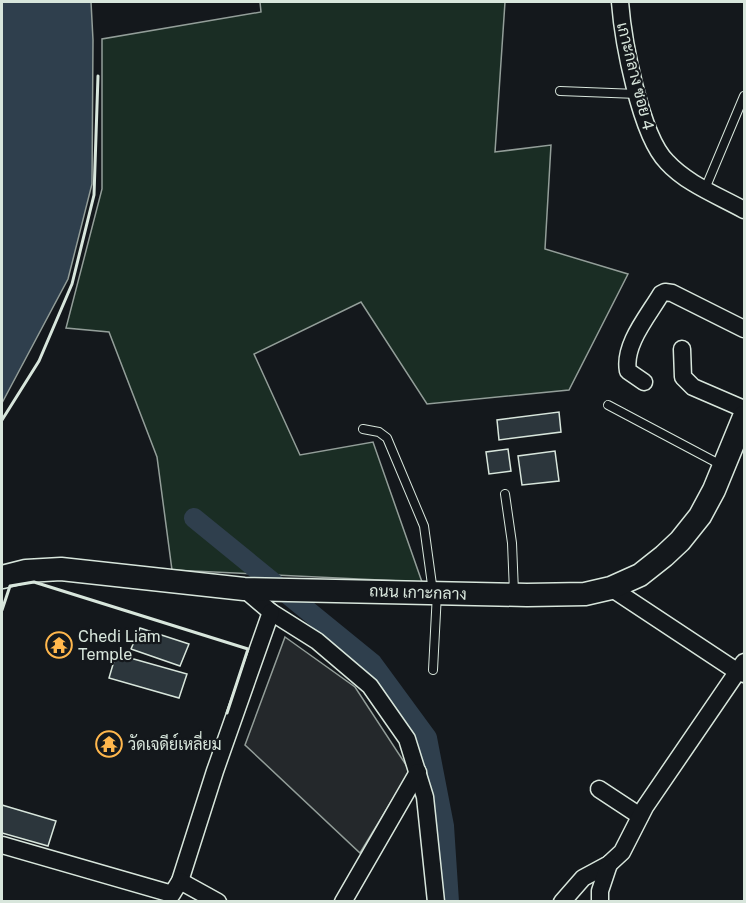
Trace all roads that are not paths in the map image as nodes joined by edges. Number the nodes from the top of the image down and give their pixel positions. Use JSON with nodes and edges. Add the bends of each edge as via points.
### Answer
{"nodes":[{"id":1,"x":620,"y":2,"type":"edge"},
{"id":2,"x":560,"y":91,"type":"dead end"},
{"id":3,"x":637,"y":94,"type":"junction"},
{"id":4,"x":744,"y":96,"type":"edge"},
{"id":5,"x":705,"y":189,"type":"junction"},
{"id":6,"x":744,"y":210,"type":"edge"},
{"id":7,"x":744,"y":329,"type":"edge"},
{"id":8,"x":682,"y":349,"type":"dead end"},
{"id":9,"x":644,"y":382,"type":"dead end"},
{"id":10,"x":608,"y":405,"type":"dead end"},
{"id":11,"x":743,"y":421,"type":"edge"},
{"id":12,"x":363,"y":429,"type":"dead end"},
{"id":13,"x":723,"y":466,"type":"junction"},
{"id":14,"x":505,"y":494,"type":"dead end"},
{"id":15,"x":2,"y":577,"type":"edge"},
{"id":16,"x":612,"y":588,"type":"junction"},
{"id":17,"x":244,"y":589,"type":"junction"},
{"id":18,"x":435,"y":593,"type":"junction"},
{"id":19,"x":514,"y":595,"type":"junction"},
{"id":20,"x":271,"y":612,"type":"junction"},
{"id":21,"x":433,"y":669,"type":"dead end"},
{"id":22,"x":742,"y":669,"type":"edge"},
{"id":23,"x":418,"y":772,"type":"junction"},
{"id":24,"x":599,"y":789,"type":"dead end"},
{"id":25,"x":640,"y":816,"type":"junction"},
{"id":26,"x":2,"y":845,"type":"edge"},
{"id":27,"x":609,"y":864,"type":"junction"},
{"id":28,"x":176,"y":888,"type":"junction"},
{"id":29,"x":218,"y":902,"type":"edge"},
{"id":30,"x":343,"y":902,"type":"edge"},
{"id":31,"x":436,"y":902,"type":"edge"},
{"id":32,"x":562,"y":902,"type":"edge"},
{"id":33,"x":600,"y":902,"type":"edge"}],
"edges":[{"from":1,"to":3,"type":"street","name":"เกาะกลาง ซอย 4"},
{"from":2,"to":3,"type":"lane"},
{"from":3,"to":5,"type":"street","name":"เกาะกลาง ซอย 4","via":[[656,149],[680,175]]},
{"from":4,"to":5,"type":"lane"},
{"from":5,"to":6,"type":"street","name":"เกาะกลาง ซอย 4"},
{"from":7,"to":9,"type":"street","via":[[672,293],[661,294],[626,360],[628,371]]},
{"from":8,"to":11,"type":"street","via":[[683,377]]},
{"from":10,"to":13,"type":"lane"},
{"from":11,"to":13,"type":"street","name":"ถนน เกาะกลาง"},
{"from":12,"to":18,"type":"lane","via":[[387,438],[424,526]]},
{"from":13,"to":16,"type":"street","name":"ถนน เกาะกลาง","via":[[700,516],[680,541],[639,575]]},
{"from":14,"to":19,"type":"lane"},
{"from":15,"to":17,"type":"street","name":"ถนน เกาะกลาง","via":[[26,571],[61,570]]},
{"from":16,"to":19,"type":"street","name":"ถนน เกาะกลาง","via":[[585,594]]},
{"from":16,"to":22,"type":"street"},
{"from":17,"to":18,"type":"street","name":"ถนน เกาะกลาง"},
{"from":17,"to":20,"type":"street"},
{"from":18,"to":19,"type":"street","name":"ถนน เกาะกลาง"},
{"from":18,"to":21,"type":"lane"},
{"from":20,"to":23,"type":"street","via":[[317,641],[370,686],[407,739]]},
{"from":20,"to":28,"type":"street"},
{"from":22,"to":25,"type":"street"},
{"from":23,"to":30,"type":"street"},
{"from":23,"to":31,"type":"street","via":[[425,797]]},
{"from":24,"to":25,"type":"street"},
{"from":25,"to":27,"type":"street","via":[[622,852]]},
{"from":26,"to":28,"type":"street"},
{"from":27,"to":32,"type":"street","via":[[583,878]]},
{"from":27,"to":33,"type":"street"},
{"from":28,"to":29,"type":"street"}]}
